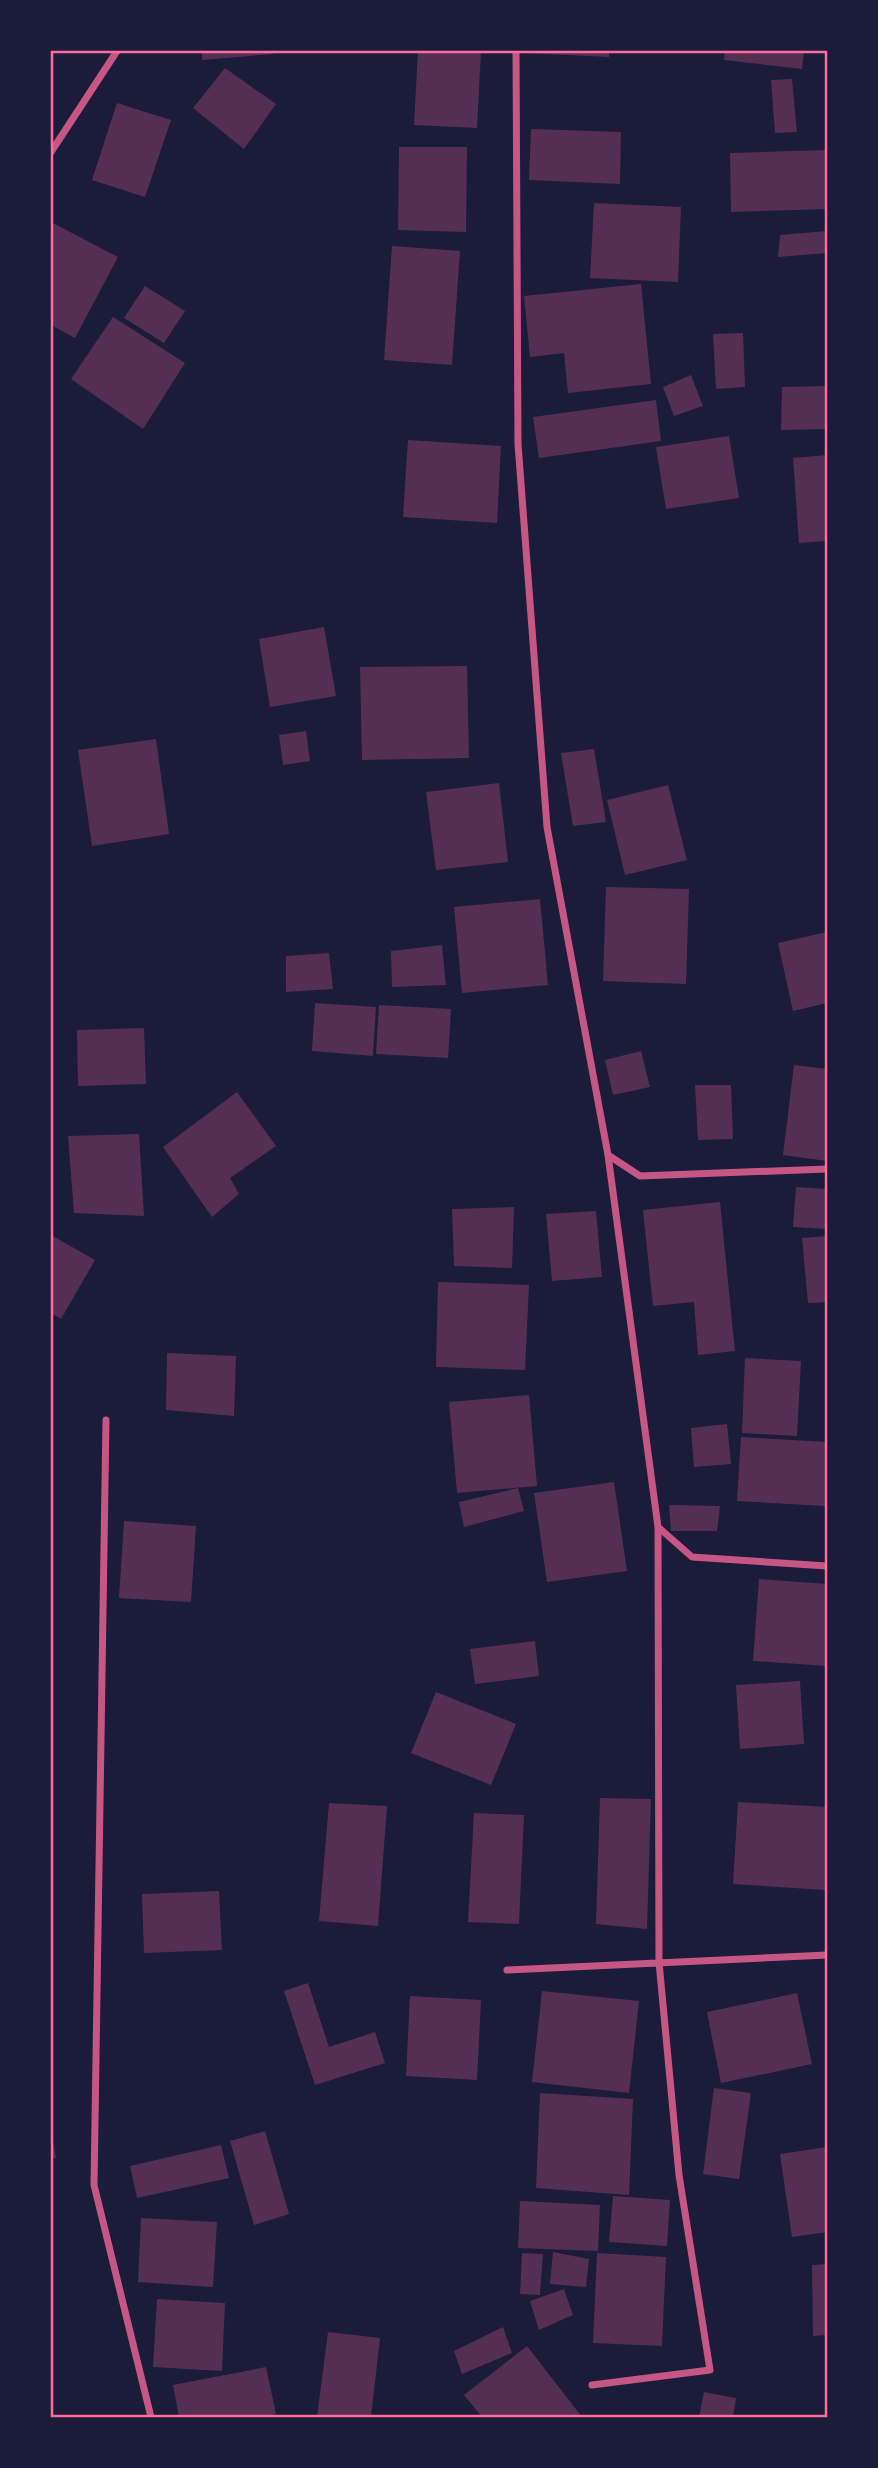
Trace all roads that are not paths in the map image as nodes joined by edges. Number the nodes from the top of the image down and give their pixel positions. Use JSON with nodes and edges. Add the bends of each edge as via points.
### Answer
{"nodes":[{"id":1,"x":117,"y":51,"type":"edge"},
{"id":2,"x":516,"y":51,"type":"edge"},
{"id":3,"x":51,"y":152,"type":"edge"},
{"id":4,"x":608,"y":1155,"type":"junction"},
{"id":5,"x":827,"y":1169,"type":"edge"},
{"id":6,"x":106,"y":1420,"type":"dead end"},
{"id":7,"x":658,"y":1527,"type":"junction"},
{"id":8,"x":827,"y":1566,"type":"edge"},
{"id":9,"x":827,"y":1955,"type":"edge"},
{"id":10,"x":660,"y":1962,"type":"junction"},
{"id":11,"x":507,"y":1970,"type":"dead end"},
{"id":12,"x":592,"y":2385,"type":"dead end"},
{"id":13,"x":151,"y":2417,"type":"edge"}],
"edges":[{"from":1,"to":3,"type":"street"},
{"from":2,"to":4,"type":"street","via":[[518,444],[547,827]]},
{"from":4,"to":5,"type":"street","via":[[640,1175]]},
{"from":4,"to":7,"type":"street"},
{"from":6,"to":13,"type":"street","via":[[94,2185]]},
{"from":7,"to":8,"type":"street","via":[[691,1557]]},
{"from":7,"to":10,"type":"street"},
{"from":9,"to":10,"type":"street"},
{"from":10,"to":11,"type":"street"},
{"from":10,"to":12,"type":"street","via":[[679,2175],[710,2370]]}]}
